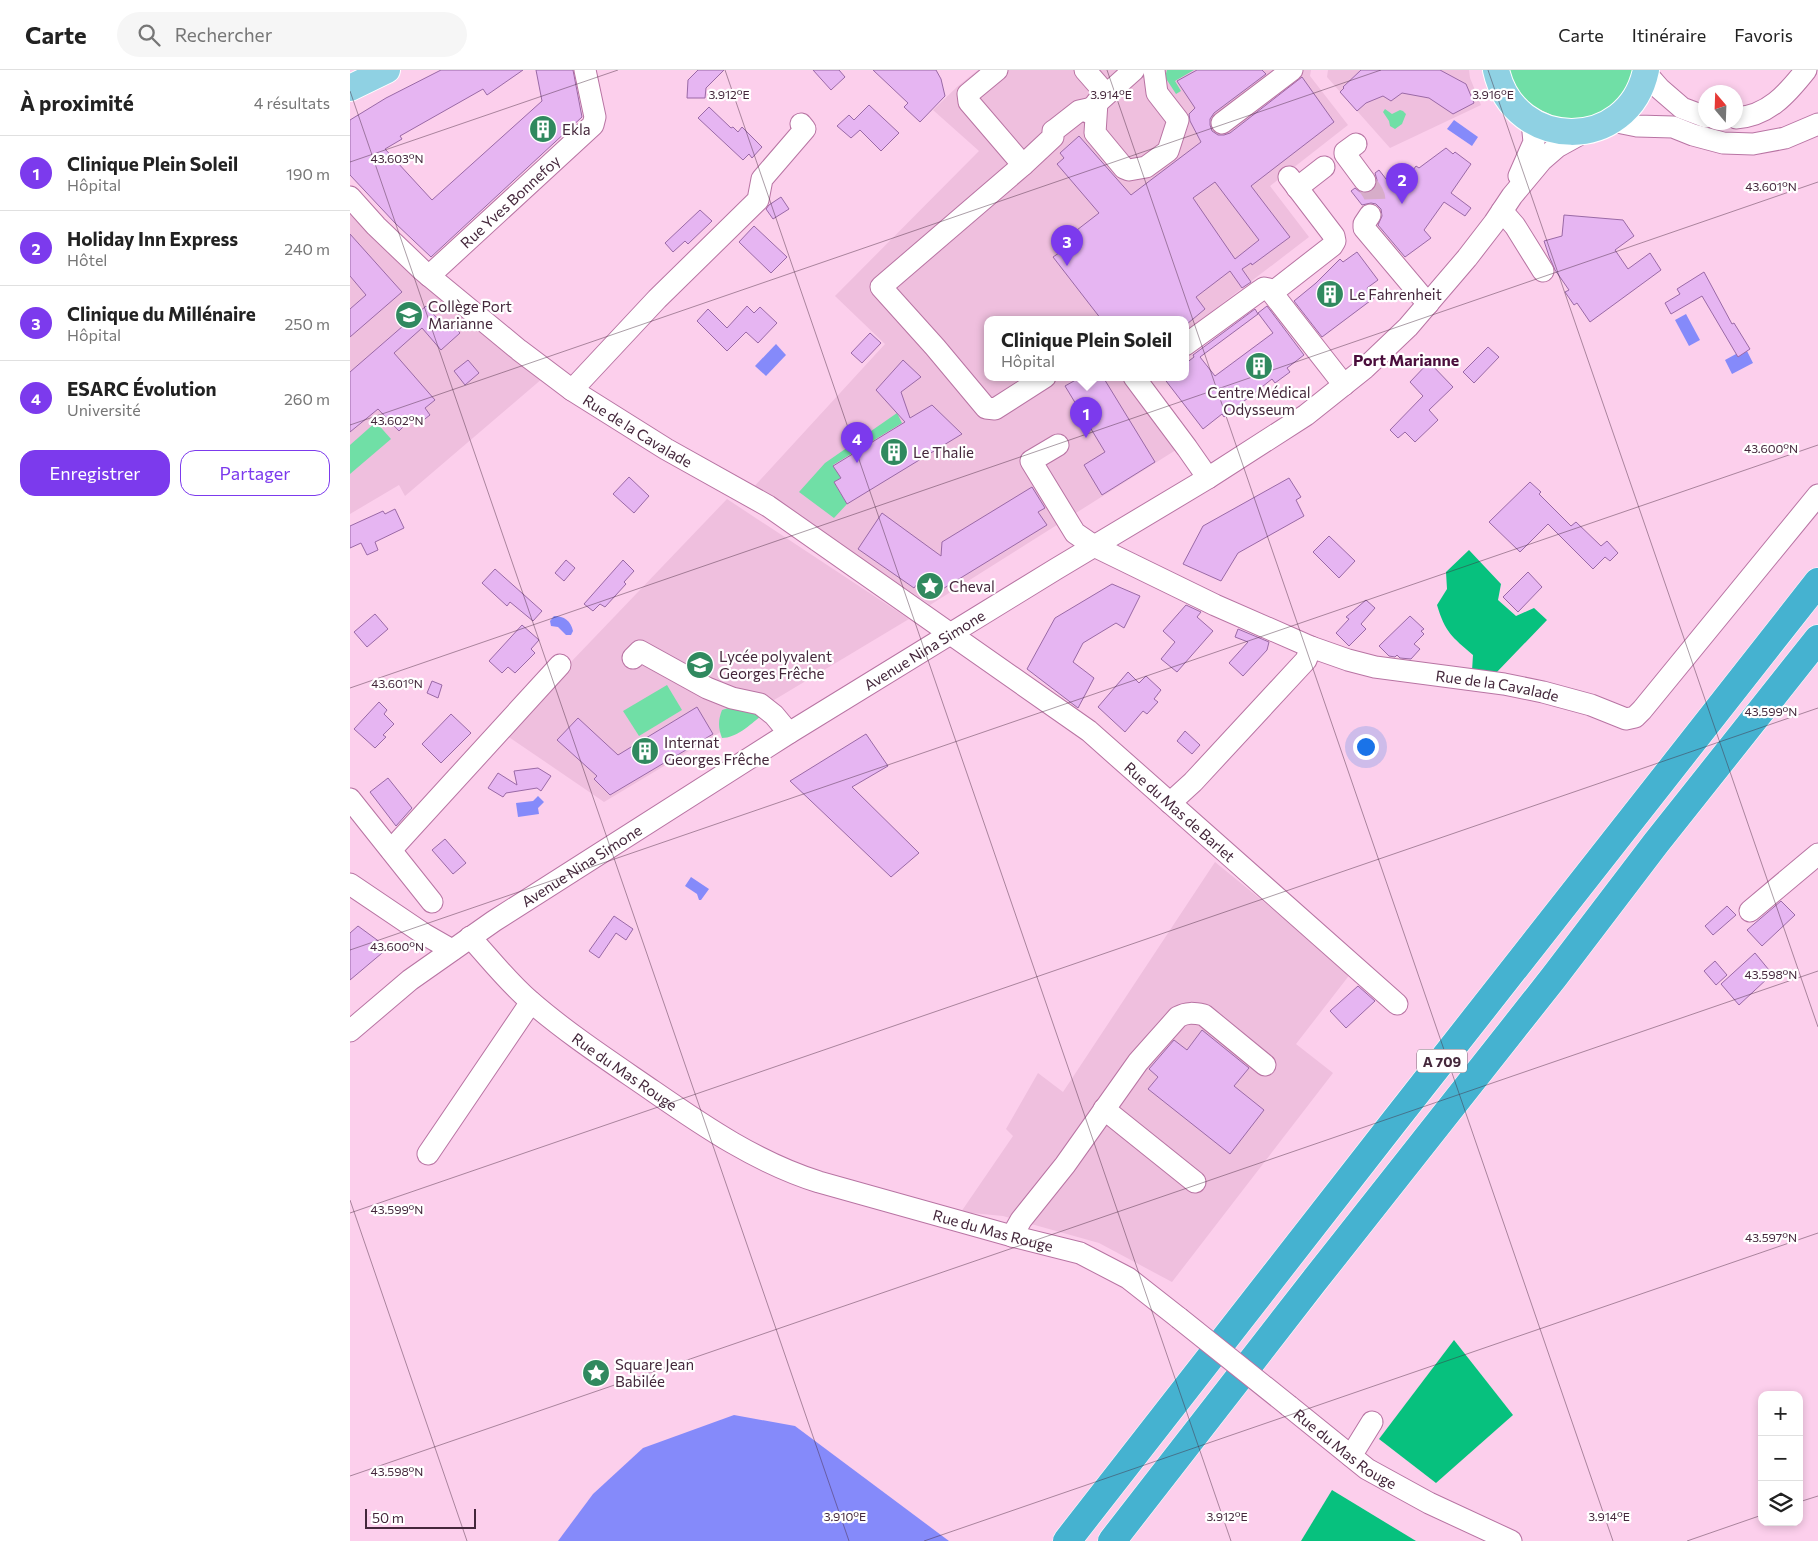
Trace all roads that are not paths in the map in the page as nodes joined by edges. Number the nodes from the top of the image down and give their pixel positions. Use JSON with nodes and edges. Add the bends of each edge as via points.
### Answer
{"nodes":[{"id":1,"x":387,"y":70,"type":"edge"},
{"id":2,"x":584,"y":70,"type":"edge"},
{"id":3,"x":997,"y":70,"type":"edge"},
{"id":4,"x":1085,"y":70,"type":"edge"},
{"id":5,"x":1134,"y":70,"type":"edge"},
{"id":6,"x":1154,"y":70,"type":"edge"},
{"id":7,"x":1292,"y":70,"type":"edge"},
{"id":8,"x":1496,"y":70,"type":"edge"},
{"id":9,"x":1806,"y":70,"type":"edge"},
{"id":10,"x":1646,"y":71,"type":"edge"},
{"id":11,"x":350,"y":88,"type":"edge"},
{"id":12,"x":1097,"y":102,"type":"junction"},
{"id":13,"x":1698,"y":114,"type":"edge"},
{"id":14,"x":1743,"y":118,"type":"edge"},
{"id":15,"x":1612,"y":121,"type":"junction"},
{"id":16,"x":1532,"y":122,"type":"junction"},
{"id":17,"x":1222,"y":123,"type":"dead end"},
{"id":18,"x":801,"y":124,"type":"dead end"},
{"id":19,"x":1818,"y":124,"type":"edge"},
{"id":20,"x":1586,"y":131,"type":"junction"},
{"id":21,"x":1356,"y":144,"type":"dead end"},
{"id":22,"x":1023,"y":165,"type":"junction"},
{"id":23,"x":1324,"y":167,"type":"dead end"},
{"id":24,"x":1364,"y":181,"type":"tunnel mouth"},
{"id":25,"x":350,"y":196,"type":"edge"},
{"id":26,"x":1507,"y":204,"type":"junction"},
{"id":27,"x":1370,"y":215,"type":"tunnel mouth"},
{"id":28,"x":1543,"y":271,"type":"dead end"},
{"id":29,"x":429,"y":276,"type":"junction"},
{"id":30,"x":1265,"y":292,"type":"junction"},
{"id":31,"x":1428,"y":304,"type":"junction"},
{"id":32,"x":1189,"y":342,"type":"edge"},
{"id":33,"x":1039,"y":381,"type":"edge"},
{"id":34,"x":1139,"y":381,"type":"edge"},
{"id":35,"x":1344,"y":385,"type":"junction"},
{"id":36,"x":572,"y":390,"type":"junction"},
{"id":37,"x":1058,"y":445,"type":"dead end"},
{"id":38,"x":1208,"y":478,"type":"junction"},
{"id":39,"x":1818,"y":495,"type":"edge"},
{"id":40,"x":1094,"y":546,"type":"junction"},
{"id":41,"x":1818,"y":582,"type":"edge"},
{"id":42,"x":951,"y":634,"type":"junction"},
{"id":43,"x":1818,"y":638,"type":"edge"},
{"id":44,"x":1311,"y":647,"type":"junction"},
{"id":45,"x":633,"y":658,"type":"dead end"},
{"id":46,"x":560,"y":665,"type":"dead end"},
{"id":47,"x":789,"y":733,"type":"junction"},
{"id":48,"x":350,"y":799,"type":"edge"},
{"id":49,"x":1170,"y":803,"type":"junction"},
{"id":50,"x":391,"y":850,"type":"junction"},
{"id":51,"x":1818,"y":854,"type":"edge"},
{"id":52,"x":350,"y":884,"type":"edge"},
{"id":53,"x":432,"y":902,"type":"dead end"},
{"id":54,"x":1750,"y":911,"type":"dead end"},
{"id":55,"x":470,"y":938,"type":"junction"},
{"id":56,"x":452,"y":950,"type":"junction"},
{"id":57,"x":531,"y":1002,"type":"junction"},
{"id":58,"x":1397,"y":1004,"type":"dead end"},
{"id":59,"x":350,"y":1031,"type":"edge"},
{"id":60,"x":1265,"y":1065,"type":"dead end"},
{"id":61,"x":1104,"y":1109,"type":"junction"},
{"id":62,"x":428,"y":1154,"type":"dead end"},
{"id":63,"x":1195,"y":1182,"type":"dead end"},
{"id":64,"x":1012,"y":1236,"type":"junction"},
{"id":65,"x":1372,"y":1422,"type":"dead end"},
{"id":66,"x":1351,"y":1456,"type":"junction"},
{"id":67,"x":1067,"y":1541,"type":"edge"},
{"id":68,"x":1112,"y":1541,"type":"edge"},
{"id":69,"x":1512,"y":1541,"type":"edge"}],
"edges":[{"from":1,"to":11,"type":"main road"},
{"from":2,"to":29,"type":"street","name":"Rue Yves Bonnefoy","via":[[595,118],[593,126]]},
{"from":3,"to":22,"type":"street","via":[[967,98]]},
{"from":4,"to":12,"type":"street"},
{"from":5,"to":12,"type":"street"},
{"from":6,"to":12,"type":"street","via":[[1157,93],[1178,120],[1169,150],[1146,167],[1124,168],[1097,137],[1094,128]]},
{"from":7,"to":17,"type":"street"},
{"from":8,"to":16,"type":"main road","via":[[1508,100]]},
{"from":9,"to":14,"type":"street","via":[[1782,98],[1765,111]]},
{"from":10,"to":13,"type":"street","via":[[1660,89],[1682,108]]},
{"from":10,"to":15,"type":"main road","via":[[1636,97],[1627,110]]},
{"from":12,"to":22,"type":"street","via":[[1085,116],[1058,138],[1053,137]]},
{"from":15,"to":19,"type":"street","via":[[1637,126],[1673,127],[1723,143],[1746,144],[1785,138]]},
{"from":15,"to":20,"type":"main road"},
{"from":16,"to":20,"type":"main road","via":[[1559,131]]},
{"from":16,"to":26,"type":"street","name":"Avenue Nina Simone","via":[[1534,142]]},
{"from":18,"to":36,"type":"street","via":[[806,129],[762,179],[766,187],[758,200],[657,299]]},
{"from":20,"to":26,"type":"street","name":"Avenue Nina Simone","via":[[1557,147],[1542,160]]},
{"from":21,"to":24,"type":"street","via":[[1345,154]]},
{"from":22,"to":33,"type":"street","via":[[881,286],[986,408],[995,409]]},
{"from":23,"to":30,"type":"street","via":[[1293,182],[1335,241]]},
{"from":25,"to":29,"type":"street","name":"Rue de la Cavalade","via":[[376,226]]},
{"from":26,"to":28,"type":"street","via":[[1515,226]]},
{"from":26,"to":31,"type":"street","name":"Avenue Nina Simone"},
{"from":27,"to":31,"type":"street","via":[[1364,228]]},
{"from":29,"to":36,"type":"street","name":"Rue de la Cavalade"},
{"from":30,"to":32,"type":"street"},
{"from":30,"to":35,"type":"street"},
{"from":31,"to":35,"type":"street","name":"Avenue Nina Simone"},
{"from":34,"to":38,"type":"street"},
{"from":35,"to":38,"type":"street","name":"Avenue Nina Simone","via":[[1306,415]]},
{"from":36,"to":42,"type":"street","name":"Rue de la Cavalade","via":[[666,449],[768,506]]},
{"from":37,"to":40,"type":"street","name":"Rue de la Cavalade","via":[[1031,461],[1075,533]]},
{"from":38,"to":40,"type":"street","name":"Avenue Nina Simone"},
{"from":39,"to":44,"type":"street","name":"Rue de la Cavalade","via":[[1635,717],[1626,719],[1591,705],[1504,684],[1375,667]]},
{"from":40,"to":42,"type":"street","name":"Avenue Nina Simone"},
{"from":40,"to":44,"type":"street","name":"Rue de la Cavalade"},
{"from":41,"to":67,"type":"highway","number":"A 709"},
{"from":42,"to":47,"type":"street","name":"Avenue Nina Simone"},
{"from":42,"to":49,"type":"street","name":"Rue du Mas de Barlet","via":[[1089,731]]},
{"from":43,"to":68,"type":"highway","number":"A 709"},
{"from":44,"to":49,"type":"street","via":[[1306,660]]},
{"from":45,"to":47,"type":"street","via":[[640,651],[707,688],[760,704]]},
{"from":46,"to":50,"type":"street"},
{"from":47,"to":55,"type":"street","name":"Avenue Nina Simone"},
{"from":48,"to":50,"type":"street"},
{"from":49,"to":58,"type":"street","name":"Rue du Mas de Barlet"},
{"from":50,"to":53,"type":"street"},
{"from":51,"to":54,"type":"street"},
{"from":52,"to":56,"type":"street"},
{"from":55,"to":56,"type":"street","name":"Avenue Nina Simone"},
{"from":55,"to":57,"type":"street","name":"Rue du Mas Rouge"},
{"from":56,"to":59,"type":"street","name":"Avenue Nina Simone","via":[[410,980]]},
{"from":57,"to":62,"type":"street"},
{"from":57,"to":64,"type":"street","name":"Rue du Mas Rouge","via":[[593,1050],[702,1125],[769,1163],[819,1182]]},
{"from":60,"to":61,"type":"street","via":[[1204,1015],[1184,1014],[1172,1022],[1138,1062]]},
{"from":61,"to":63,"type":"street"},
{"from":61,"to":64,"type":"street"},
{"from":64,"to":66,"type":"street","name":"Rue du Mas Rouge","bridge":true,"via":[[1080,1253],[1128,1278]]},
{"from":65,"to":66,"type":"street"},
{"from":66,"to":69,"type":"street","name":"Rue du Mas Rouge","via":[[1366,1469],[1429,1503]]}]}
